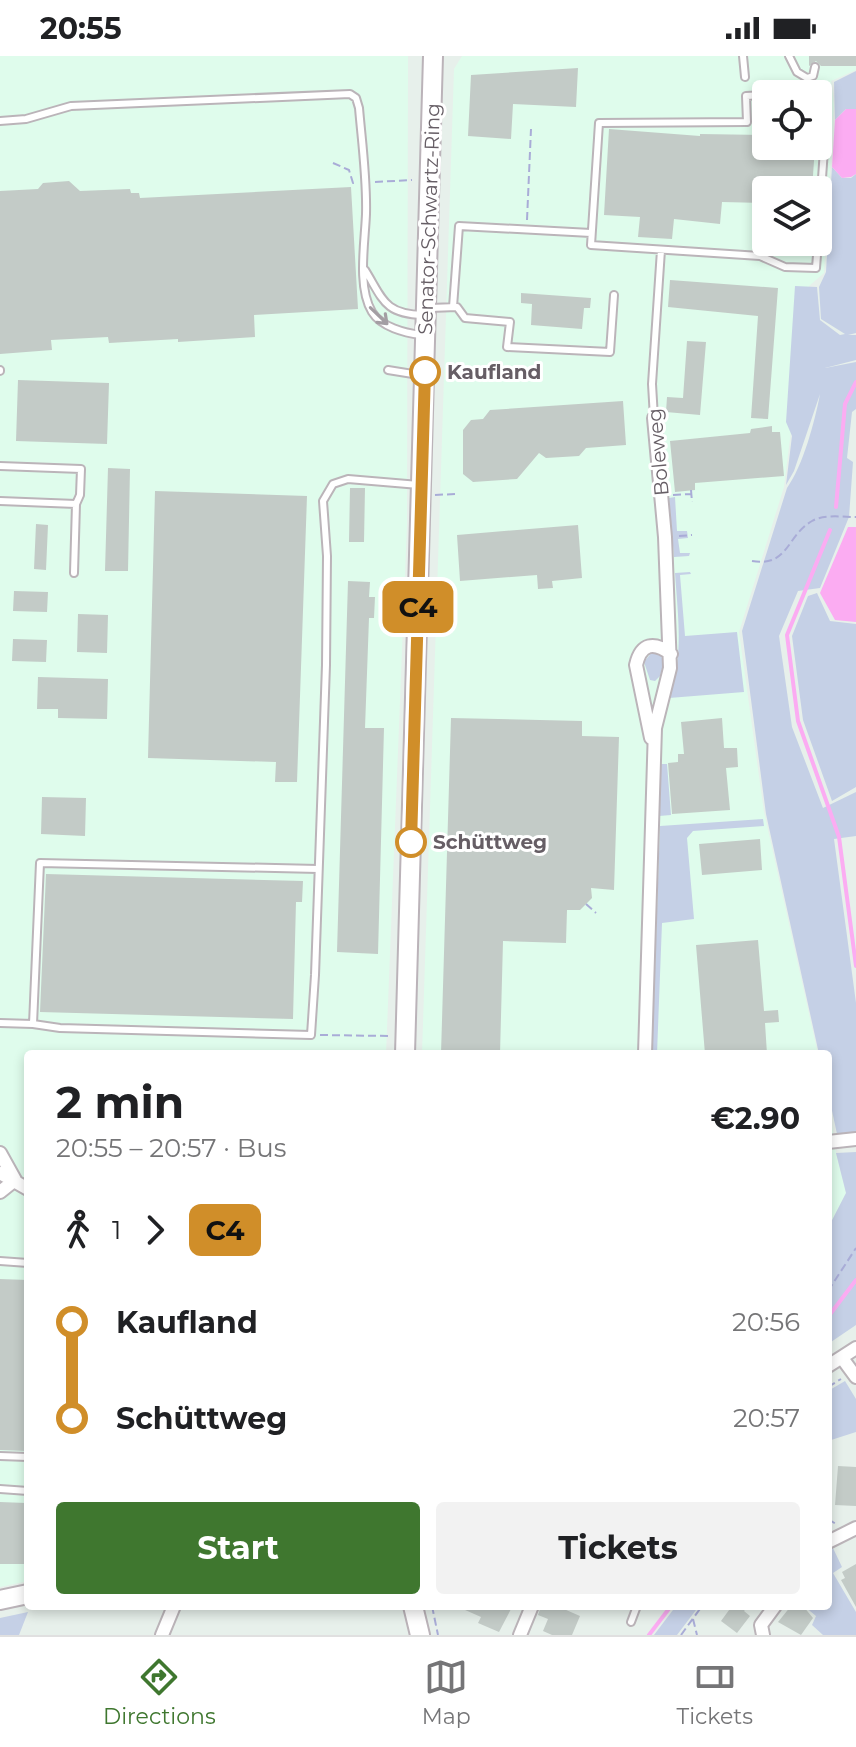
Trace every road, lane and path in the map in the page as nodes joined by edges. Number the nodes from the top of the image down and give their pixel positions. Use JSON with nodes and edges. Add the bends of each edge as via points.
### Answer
{"nodes":[{"id":1,"x":433,"y":56,"type":"edge"},
{"id":2,"x":743,"y":56,"type":"edge"},
{"id":3,"x":789,"y":56,"type":"edge"},
{"id":4,"x":815,"y":67,"type":"dead end"},
{"id":5,"x":745,"y":77,"type":"dead end"},
{"id":6,"x":752,"y":96,"type":"edge"},
{"id":7,"x":0,"y":121,"type":"edge"},
{"id":8,"x":531,"y":129,"type":"dead end"},
{"id":9,"x":333,"y":163,"type":"dead end"},
{"id":10,"x":430,"y":179,"type":"junction"},
{"id":11,"x":364,"y":182,"type":"junction"},
{"id":12,"x":526,"y":229,"type":"junction"},
{"id":13,"x":591,"y":233,"type":"junction"},
{"id":14,"x":661,"y":250,"type":"junction"},
{"id":15,"x":752,"y":256,"type":"edge"},
{"id":16,"x":760,"y":256,"type":"edge"},
{"id":17,"x":817,"y":256,"type":"edge"},
{"id":18,"x":365,"y":270,"type":"junction"},
{"id":19,"x":614,"y":295,"type":"dead end"},
{"id":20,"x":453,"y":307,"type":"junction"},
{"id":21,"x":426,"y":311,"type":"junction"},
{"id":22,"x":426,"y":335,"type":"junction"},
{"id":23,"x":388,"y":370,"type":"dead end"},
{"id":24,"x":425,"y":376,"type":"junction"},
{"id":25,"x":654,"y":418,"type":"joint"},
{"id":26,"x":0,"y":466,"type":"edge"},
{"id":27,"x":422,"y":490,"type":"junction"},
{"id":28,"x":456,"y":494,"type":"dead end"},
{"id":29,"x":662,"y":495,"type":"junction"},
{"id":30,"x":0,"y":501,"type":"edge"},
{"id":31,"x":692,"y":502,"type":"dead end"},
{"id":32,"x":76,"y":504,"type":"junction"},
{"id":33,"x":856,"y":517,"type":"edge"},
{"id":34,"x":752,"y":561,"type":"dead end"},
{"id":35,"x":74,"y":573,"type":"dead end"},
{"id":36,"x":671,"y":654,"type":"junction"},
{"id":37,"x":654,"y":753,"type":"junction"},
{"id":38,"x":318,"y":869,"type":"junction"},
{"id":39,"x":586,"y":904,"type":"dead end"},
{"id":40,"x":596,"y":913,"type":"dead end"},
{"id":41,"x":0,"y":1023,"type":"edge"},
{"id":42,"x":33,"y":1024,"type":"junction"},
{"id":43,"x":311,"y":1035,"type":"junction"},
{"id":44,"x":405,"y":1045,"type":"edge"},
{"id":45,"x":645,"y":1050,"type":"edge"},
{"id":46,"x":856,"y":1139,"type":"edge"},
{"id":47,"x":832,"y":1142,"type":"edge"},
{"id":48,"x":0,"y":1153,"type":"edge"},
{"id":49,"x":0,"y":1173,"type":"edge"},
{"id":50,"x":15,"y":1180,"type":"junction"},
{"id":51,"x":24,"y":1186,"type":"edge"},
{"id":52,"x":0,"y":1192,"type":"edge"},
{"id":53,"x":856,"y":1248,"type":"edge"},
{"id":54,"x":0,"y":1261,"type":"edge"},
{"id":55,"x":24,"y":1263,"type":"edge"},
{"id":56,"x":832,"y":1285,"type":"edge"},
{"id":57,"x":856,"y":1348,"type":"edge"},
{"id":58,"x":842,"y":1358,"type":"junction"},
{"id":59,"x":832,"y":1364,"type":"edge"},
{"id":60,"x":856,"y":1377,"type":"edge"},
{"id":61,"x":0,"y":1456,"type":"edge"},
{"id":62,"x":24,"y":1457,"type":"edge"},
{"id":63,"x":0,"y":1489,"type":"edge"},
{"id":64,"x":24,"y":1491,"type":"edge"},
{"id":65,"x":856,"y":1528,"type":"edge"},
{"id":66,"x":832,"y":1540,"type":"edge"},
{"id":67,"x":24,"y":1595,"type":"edge"},
{"id":68,"x":0,"y":1600,"type":"edge"},
{"id":69,"x":172,"y":1610,"type":"edge"},
{"id":70,"x":414,"y":1610,"type":"edge"},
{"id":71,"x":433,"y":1610,"type":"edge"},
{"id":72,"x":530,"y":1610,"type":"edge"},
{"id":73,"x":636,"y":1610,"type":"edge"},
{"id":74,"x":699,"y":1610,"type":"edge"},
{"id":75,"x":772,"y":1610,"type":"edge"},
{"id":76,"x":693,"y":1618,"type":"junction"},
{"id":77,"x":631,"y":1622,"type":"dead end"},
{"id":78,"x":162,"y":1635,"type":"edge"},
{"id":79,"x":420,"y":1635,"type":"edge"},
{"id":80,"x":438,"y":1635,"type":"edge"},
{"id":81,"x":520,"y":1635,"type":"edge"},
{"id":82,"x":681,"y":1635,"type":"edge"},
{"id":83,"x":697,"y":1635,"type":"edge"},
{"id":84,"x":763,"y":1635,"type":"edge"}],
"edges":[{"from":1,"to":10,"type":"main road","name":"Senator-Schwartz-Ring"},
{"from":2,"to":5,"type":"lane"},
{"from":3,"to":4,"type":"lane","via":[[807,78]]},
{"from":6,"to":13,"type":"lane","via":[[746,96],[747,122],[599,123]]},
{"from":7,"to":11,"type":"lane","via":[[71,106],[344,93],[356,98],[359,108]]},
{"from":8,"to":12,"type":"path"},
{"from":9,"to":11,"type":"path","via":[[349,170],[353,183]]},
{"from":10,"to":11,"type":"path"},
{"from":10,"to":21,"type":"main road","name":"Senator-Schwartz-Ring"},
{"from":11,"to":18,"type":"lane"},
{"from":12,"to":13,"type":"lane"},
{"from":12,"to":20,"type":"lane","via":[[459,226]]},
{"from":13,"to":14,"type":"lane","via":[[591,245]]},
{"from":14,"to":15,"type":"lane"},
{"from":14,"to":25,"type":"lane","name":"Boleweg"},
{"from":16,"to":17,"type":"lane","via":[[785,267],[816,268]]},
{"from":18,"to":21,"type":"lane","via":[[394,311]]},
{"from":18,"to":22,"type":"lane","one_way":true,"via":[[363,283],[372,313],[397,329]]},
{"from":19,"to":20,"type":"lane","via":[[610,352],[507,347],[510,322],[465,318]]},
{"from":20,"to":21,"type":"lane"},
{"from":21,"to":22,"type":"main road","name":"Senator-Schwartz-Ring"},
{"from":22,"to":24,"type":"main road","name":"Senator-Schwartz-Ring"},
{"from":23,"to":24,"type":"lane"},
{"from":24,"to":27,"type":"main road","name":"Senator-Schwartz-Ring"},
{"from":25,"to":29,"type":"street","name":"Boleweg"},
{"from":26,"to":32,"type":"lane","via":[[81,469]]},
{"from":27,"to":28,"type":"path"},
{"from":27,"to":38,"type":"lane","via":[[348,479],[333,484],[323,501],[326,665]]},
{"from":27,"to":44,"type":"main road","name":"Senator-Schwartz-Ring"},
{"from":29,"to":31,"type":"path","via":[[691,492]]},
{"from":29,"to":36,"type":"street","name":"Boleweg"},
{"from":30,"to":32,"type":"lane"},
{"from":32,"to":35,"type":"lane"},
{"from":33,"to":34,"type":"path","via":[[813,520],[779,558]]},
{"from":36,"to":37,"type":"street","name":"Boleweg"},
{"from":36,"to":37,"type":"street","name":"Boleweg","via":[[662,647],[645,646],[636,665]]},
{"from":37,"to":45,"type":"street","name":"Boleweg"},
{"from":38,"to":42,"type":"lane","via":[[40,863]]},
{"from":38,"to":43,"type":"lane"},
{"from":39,"to":40,"type":"path"},
{"from":41,"to":42,"type":"lane"},
{"from":42,"to":43,"type":"lane"},
{"from":43,"to":44,"type":"path"},
{"from":46,"to":47,"type":"street"},
{"from":48,"to":50,"type":"street"},
{"from":49,"to":50,"type":"street"},
{"from":50,"to":51,"type":"street"},
{"from":50,"to":52,"type":"street"},
{"from":53,"to":56,"type":"path"},
{"from":54,"to":55,"type":"lane"},
{"from":57,"to":58,"type":"street"},
{"from":58,"to":59,"type":"street"},
{"from":58,"to":60,"type":"street"},
{"from":61,"to":62,"type":"lane"},
{"from":63,"to":64,"type":"lane"},
{"from":65,"to":66,"type":"street"},
{"from":67,"to":68,"type":"main road"},
{"from":69,"to":78,"type":"street"},
{"from":70,"to":79,"type":"main road"},
{"from":71,"to":80,"type":"path"},
{"from":72,"to":81,"type":"street"},
{"from":73,"to":77,"type":"lane"},
{"from":74,"to":76,"type":"path"},
{"from":75,"to":84,"type":"street","via":[[761,1625]]},
{"from":76,"to":82,"type":"path"},
{"from":76,"to":83,"type":"path"}]}
